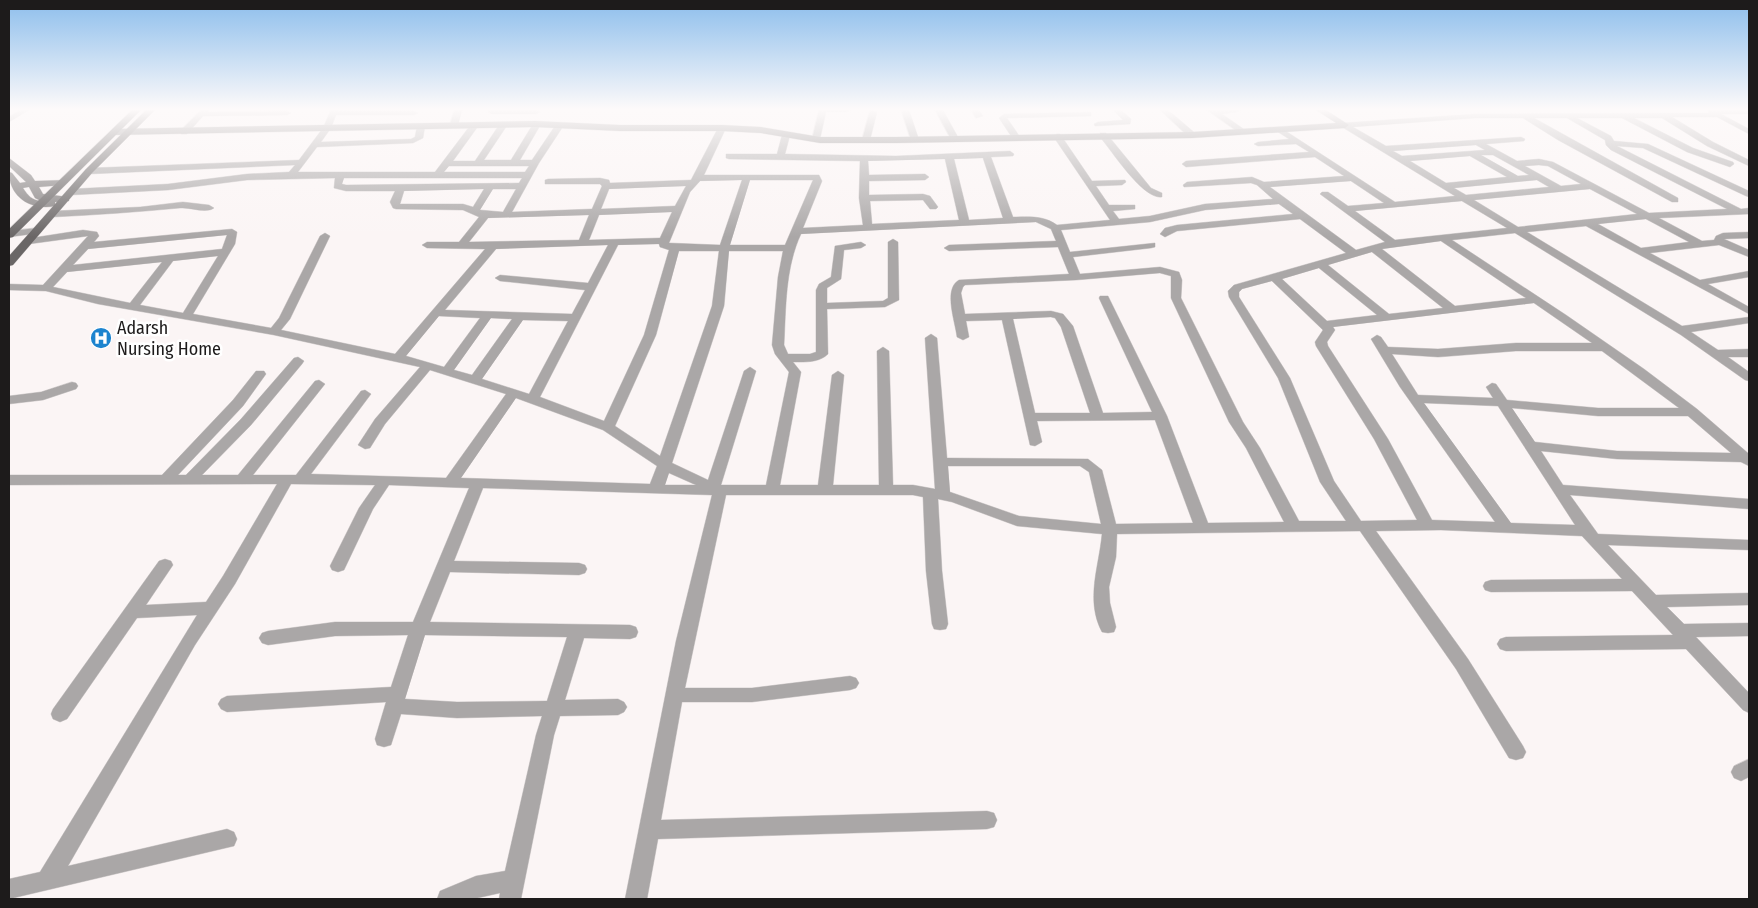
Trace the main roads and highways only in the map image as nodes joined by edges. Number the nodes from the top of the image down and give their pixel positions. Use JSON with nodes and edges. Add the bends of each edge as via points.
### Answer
{"nodes":[{"id":1,"x":93,"y":152,"type":"edge"},
{"id":2,"x":109,"y":152,"type":"edge"},
{"id":3,"x":9,"y":234,"type":"edge"},
{"id":4,"x":9,"y":263,"type":"edge"}],
"edges":[{"from":1,"to":3,"type":"main road"},
{"from":2,"to":4,"type":"main road"}]}
